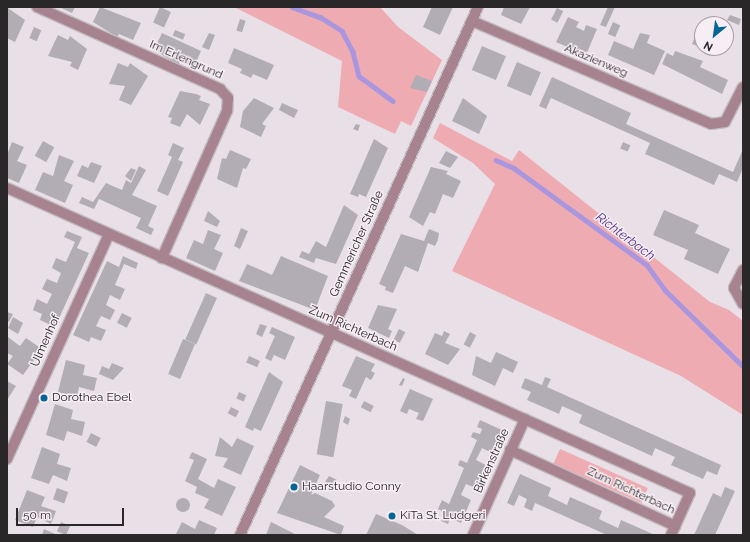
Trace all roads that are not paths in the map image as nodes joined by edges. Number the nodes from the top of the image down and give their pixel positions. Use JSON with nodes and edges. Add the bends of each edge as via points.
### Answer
{"nodes":[{"id":1,"x":37,"y":7,"type":"edge"},
{"id":2,"x":478,"y":7,"type":"edge"},
{"id":3,"x":472,"y":21,"type":"junction"},
{"id":4,"x":741,"y":90,"type":"edge"},
{"id":5,"x":7,"y":188,"type":"edge"},
{"id":6,"x":109,"y":234,"type":"junction"},
{"id":7,"x":162,"y":258,"type":"junction"},
{"id":8,"x":743,"y":270,"type":"edge"},
{"id":9,"x":743,"y":304,"type":"edge"},
{"id":10,"x":331,"y":334,"type":"junction"},
{"id":11,"x":525,"y":419,"type":"junction"},
{"id":12,"x":510,"y":450,"type":"junction"},
{"id":13,"x":7,"y":459,"type":"edge"},
{"id":14,"x":673,"y":530,"type":"edge"},
{"id":15,"x":240,"y":535,"type":"edge"},
{"id":16,"x":473,"y":535,"type":"edge"}],
"edges":[{"from":1,"to":7,"type":"street","name":"Im Erlengrund","via":[[220,89],[228,98],[227,111]]},
{"from":2,"to":3,"type":"street","name":"Gemmericher Straße"},
{"from":3,"to":4,"type":"street","name":"Akazienweg","via":[[711,124],[725,122]]},
{"from":3,"to":10,"type":"street","name":"Gemmericher Straße"},
{"from":5,"to":6,"type":"street","name":"Zum Richterbach"},
{"from":6,"to":7,"type":"street","name":"Zum Richterbach"},
{"from":6,"to":13,"type":"street","name":"Ulmenhof"},
{"from":7,"to":10,"type":"street","name":"Zum Richterbach"},
{"from":8,"to":9,"type":"street","via":[[734,288]]},
{"from":10,"to":11,"type":"street","name":"Zum Richterbach"},
{"from":10,"to":15,"type":"street","name":"Gemmericher Straße"},
{"from":11,"to":12,"type":"street","name":"Birkenstraße"},
{"from":11,"to":14,"type":"street","name":"Zum Richterbach","via":[[690,493]]},
{"from":12,"to":14,"type":"street","name":"Zum Richterbach"},
{"from":12,"to":16,"type":"street","name":"Birkenstraße"}]}
